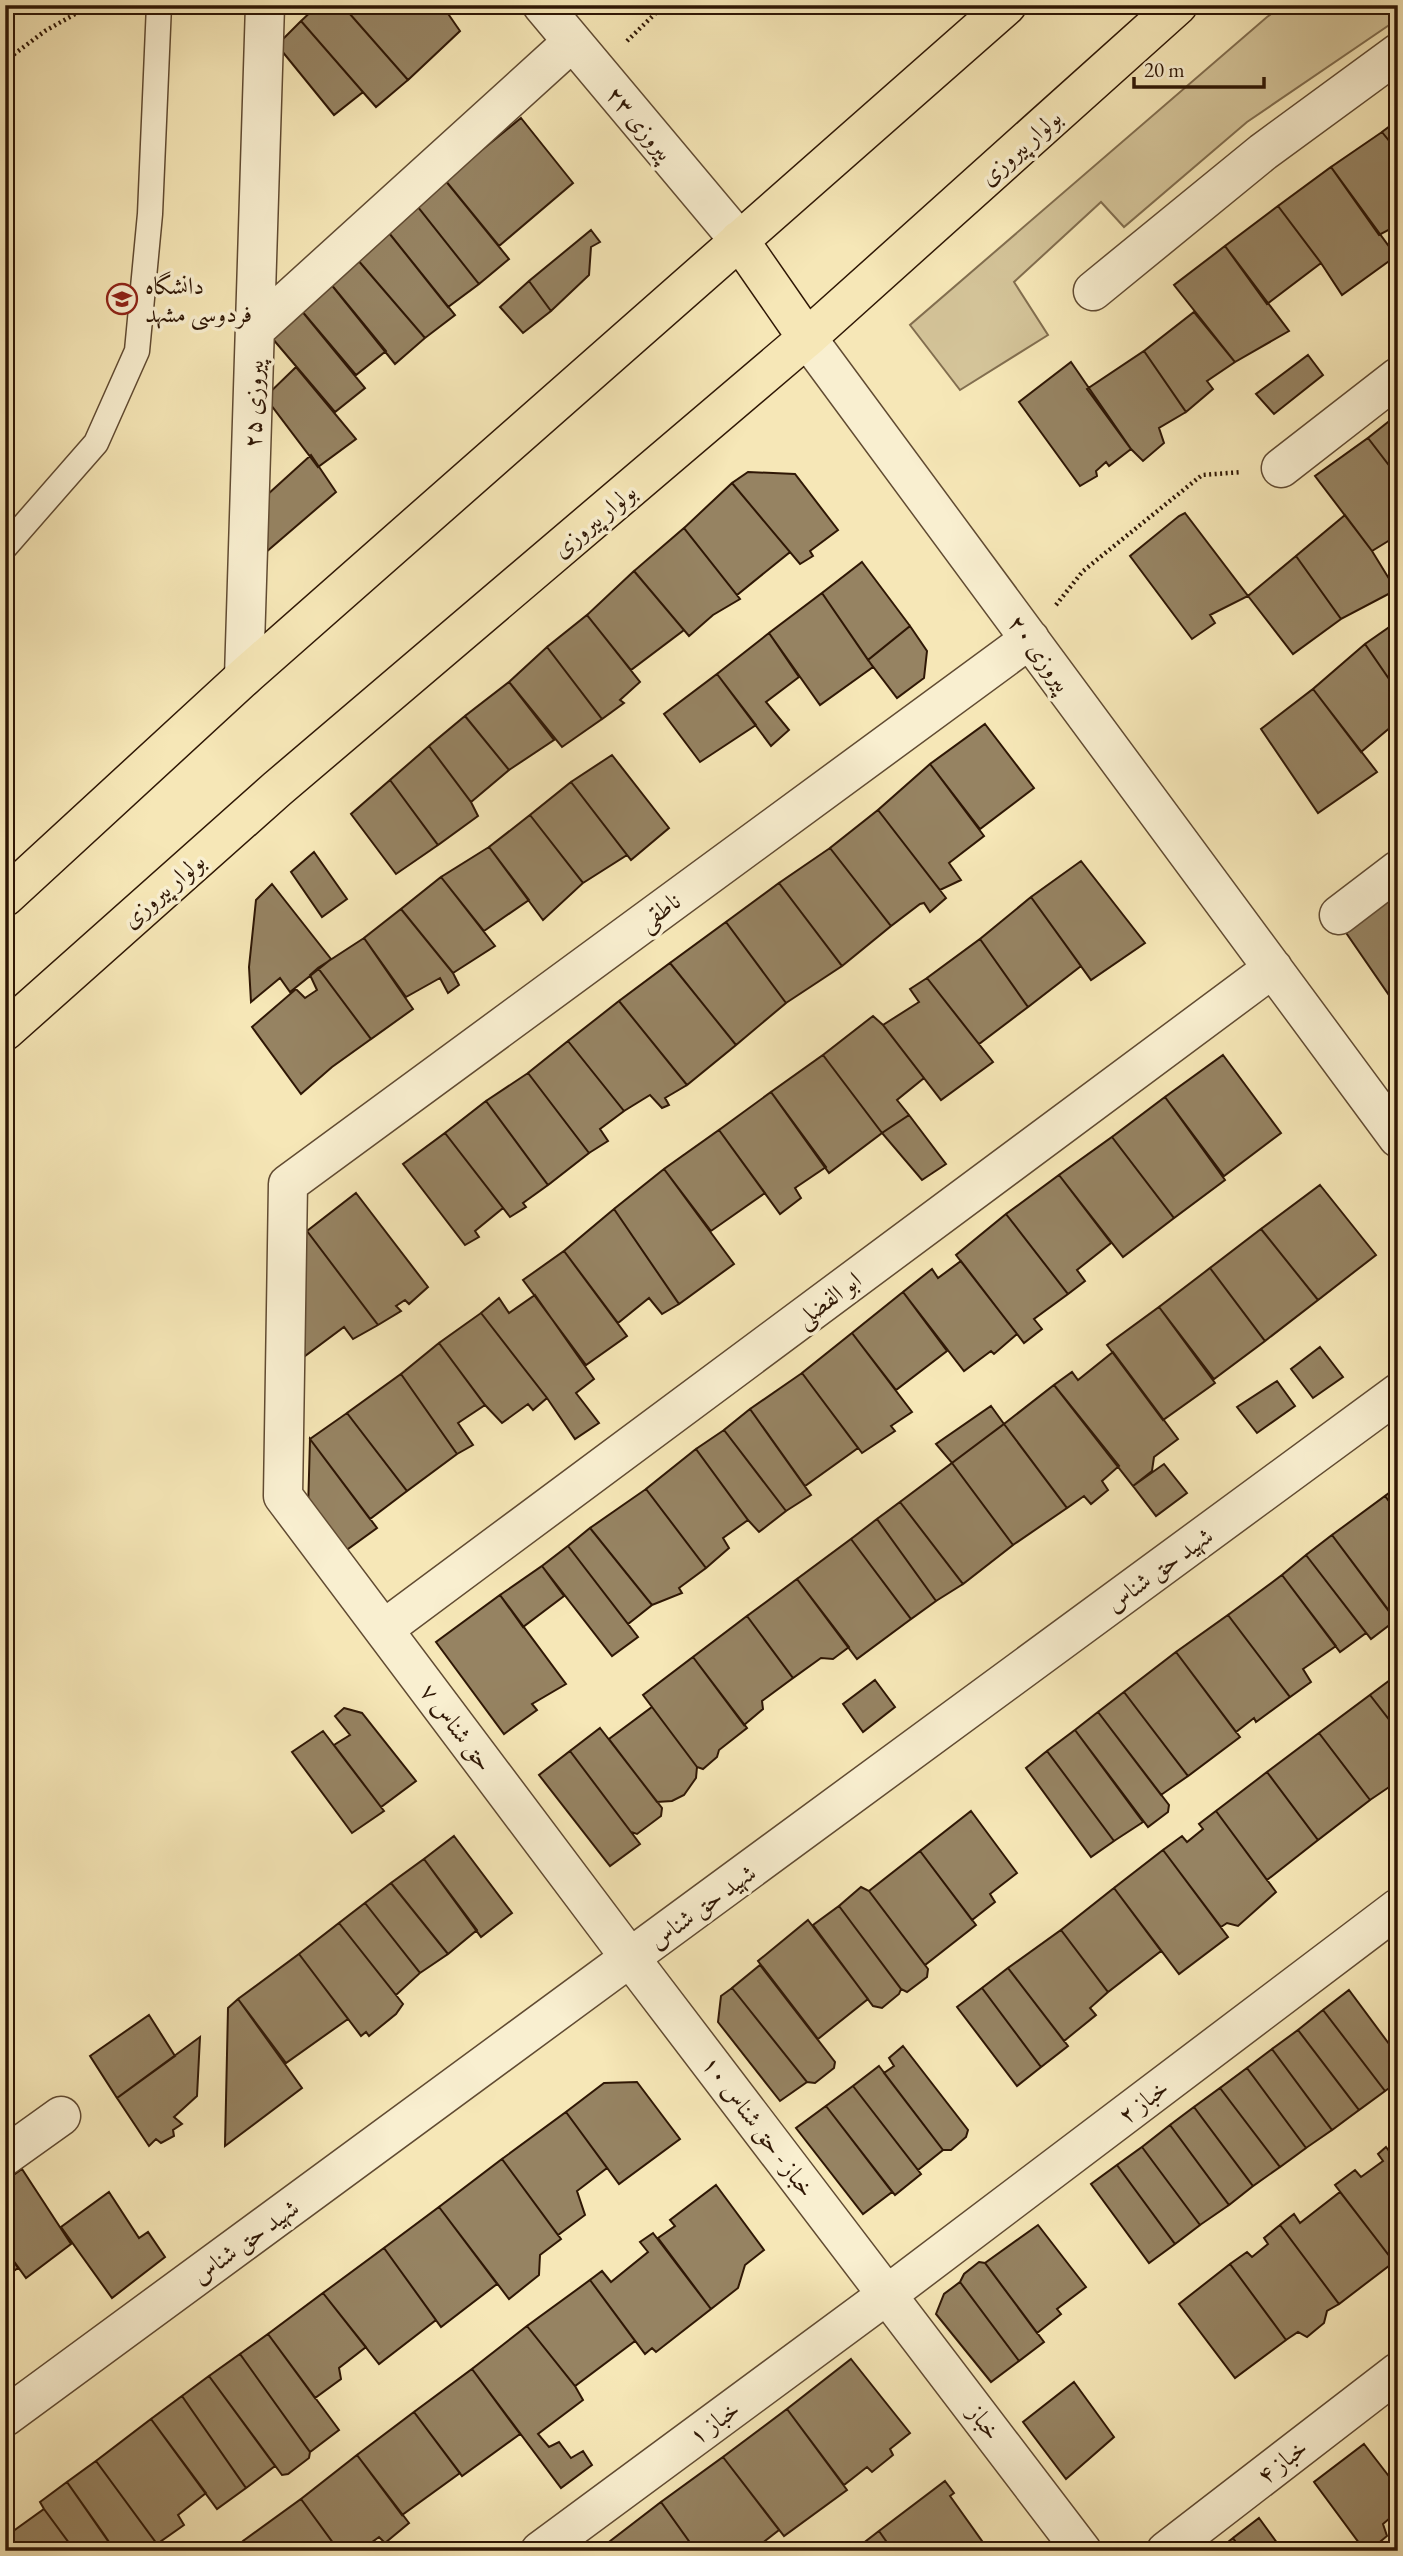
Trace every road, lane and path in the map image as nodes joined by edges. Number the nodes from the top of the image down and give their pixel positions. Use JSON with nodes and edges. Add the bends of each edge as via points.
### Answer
{"nodes":[{"id":1,"x":92,"y":5,"type":"edge"},
{"id":2,"x":159,"y":5,"type":"edge"},
{"id":3,"x":265,"y":5,"type":"edge"},
{"id":4,"x":542,"y":5,"type":"edge"},
{"id":5,"x":664,"y":5,"type":"edge"},
{"id":6,"x":1007,"y":5,"type":"edge"},
{"id":7,"x":1178,"y":5,"type":"edge"},
{"id":8,"x":572,"y":41,"type":"junction"},
{"id":9,"x":1398,"y":53,"type":"edge"},
{"id":10,"x":5,"y":61,"type":"edge"},
{"id":11,"x":596,"y":70,"type":"junction"},
{"id":12,"x":740,"y":240,"type":"junction"},
{"id":13,"x":1093,"y":291,"type":"dead end"},
{"id":14,"x":255,"y":330,"type":"junction"},
{"id":15,"x":807,"y":338,"type":"junction"},
{"id":16,"x":1398,"y":377,"type":"edge"},
{"id":17,"x":1281,"y":468,"type":"joint"},
{"id":18,"x":5,"y":547,"type":"edge"},
{"id":19,"x":1030,"y":639,"type":"junction"},
{"id":20,"x":244,"y":677,"type":"junction"},
{"id":21,"x":1398,"y":870,"type":"edge"},
{"id":22,"x":5,"y":897,"type":"edge"},
{"id":23,"x":1339,"y":915,"type":"dead end"},
{"id":24,"x":1273,"y":968,"type":"junction"},
{"id":25,"x":5,"y":1031,"type":"edge"},
{"id":26,"x":1398,"y":1138,"type":"edge"},
{"id":27,"x":1398,"y":1393,"type":"edge"},
{"id":28,"x":283,"y":1496,"type":"joint"},
{"id":29,"x":384,"y":1629,"type":"junction"},
{"id":30,"x":1398,"y":1908,"type":"edge"},
{"id":31,"x":631,"y":1959,"type":"junction"},
{"id":32,"x":61,"y":2116,"type":"dead end"},
{"id":33,"x":5,"y":2156,"type":"edge"},
{"id":34,"x":888,"y":2294,"type":"junction"},
{"id":35,"x":1398,"y":2372,"type":"edge"},
{"id":36,"x":5,"y":2417,"type":"edge"},
{"id":37,"x":540,"y":2551,"type":"edge"},
{"id":38,"x":1082,"y":2551,"type":"edge"},
{"id":39,"x":1166,"y":2551,"type":"edge"}],
"edges":[{"from":1,"to":10,"type":"path","via":[[45,31]]},
{"from":2,"to":18,"type":"lane","via":[[150,214],[137,351],[96,443]]},
{"from":3,"to":14,"type":"street","name":"پیروزی ۲۵"},
{"from":4,"to":8,"type":"street","name":"پیروزی ۲۳"},
{"from":5,"to":11,"type":"path"},
{"from":6,"to":12,"type":"main road"},
{"from":7,"to":15,"type":"main road","name":"بولوار پیروزی"},
{"from":8,"to":11,"type":"street","name":"پیروزی ۲۳"},
{"from":8,"to":14,"type":"street"},
{"from":9,"to":13,"type":"street","via":[[1263,152]]},
{"from":11,"to":12,"type":"street","name":"پیروزی ۲۳"},
{"from":12,"to":15,"type":"main road"},
{"from":12,"to":20,"type":"main road"},
{"from":14,"to":20,"type":"street","name":"پیروزی ۲۵"},
{"from":15,"to":19,"type":"street","name":"پیروزی ۲۰"},
{"from":15,"to":25,"type":"main road","name":"بولوار پیروزی","via":[[277,789]]},
{"from":16,"to":17,"type":"street"},
{"from":17,"to":19,"type":"path","via":[[1202,475],[1083,571]]},
{"from":19,"to":24,"type":"street","name":"پیروزی ۲۰"},
{"from":19,"to":28,"type":"street","name":"ناطقی","via":[[288,1184]]},
{"from":20,"to":22,"type":"main road"},
{"from":21,"to":23,"type":"street"},
{"from":24,"to":26,"type":"street","name":"پیروزی ۲۰"},
{"from":24,"to":29,"type":"street","name":"ابو الفضلی"},
{"from":27,"to":31,"type":"street","name":"شهید حق شناس"},
{"from":28,"to":29,"type":"street","name":"حق شناس ۷"},
{"from":29,"to":31,"type":"street","name":"حق شناس ۷"},
{"from":30,"to":34,"type":"street","name":"خباز ۲"},
{"from":31,"to":34,"type":"street","name":"خباز - حق شناس ۱۰"},
{"from":31,"to":36,"type":"street","name":"شهید حق شناس"},
{"from":32,"to":33,"type":"street"},
{"from":34,"to":37,"type":"street","name":"خباز ۱"},
{"from":34,"to":38,"type":"street","name":"خباز"},
{"from":35,"to":39,"type":"street","name":"خباز ۴"}]}
